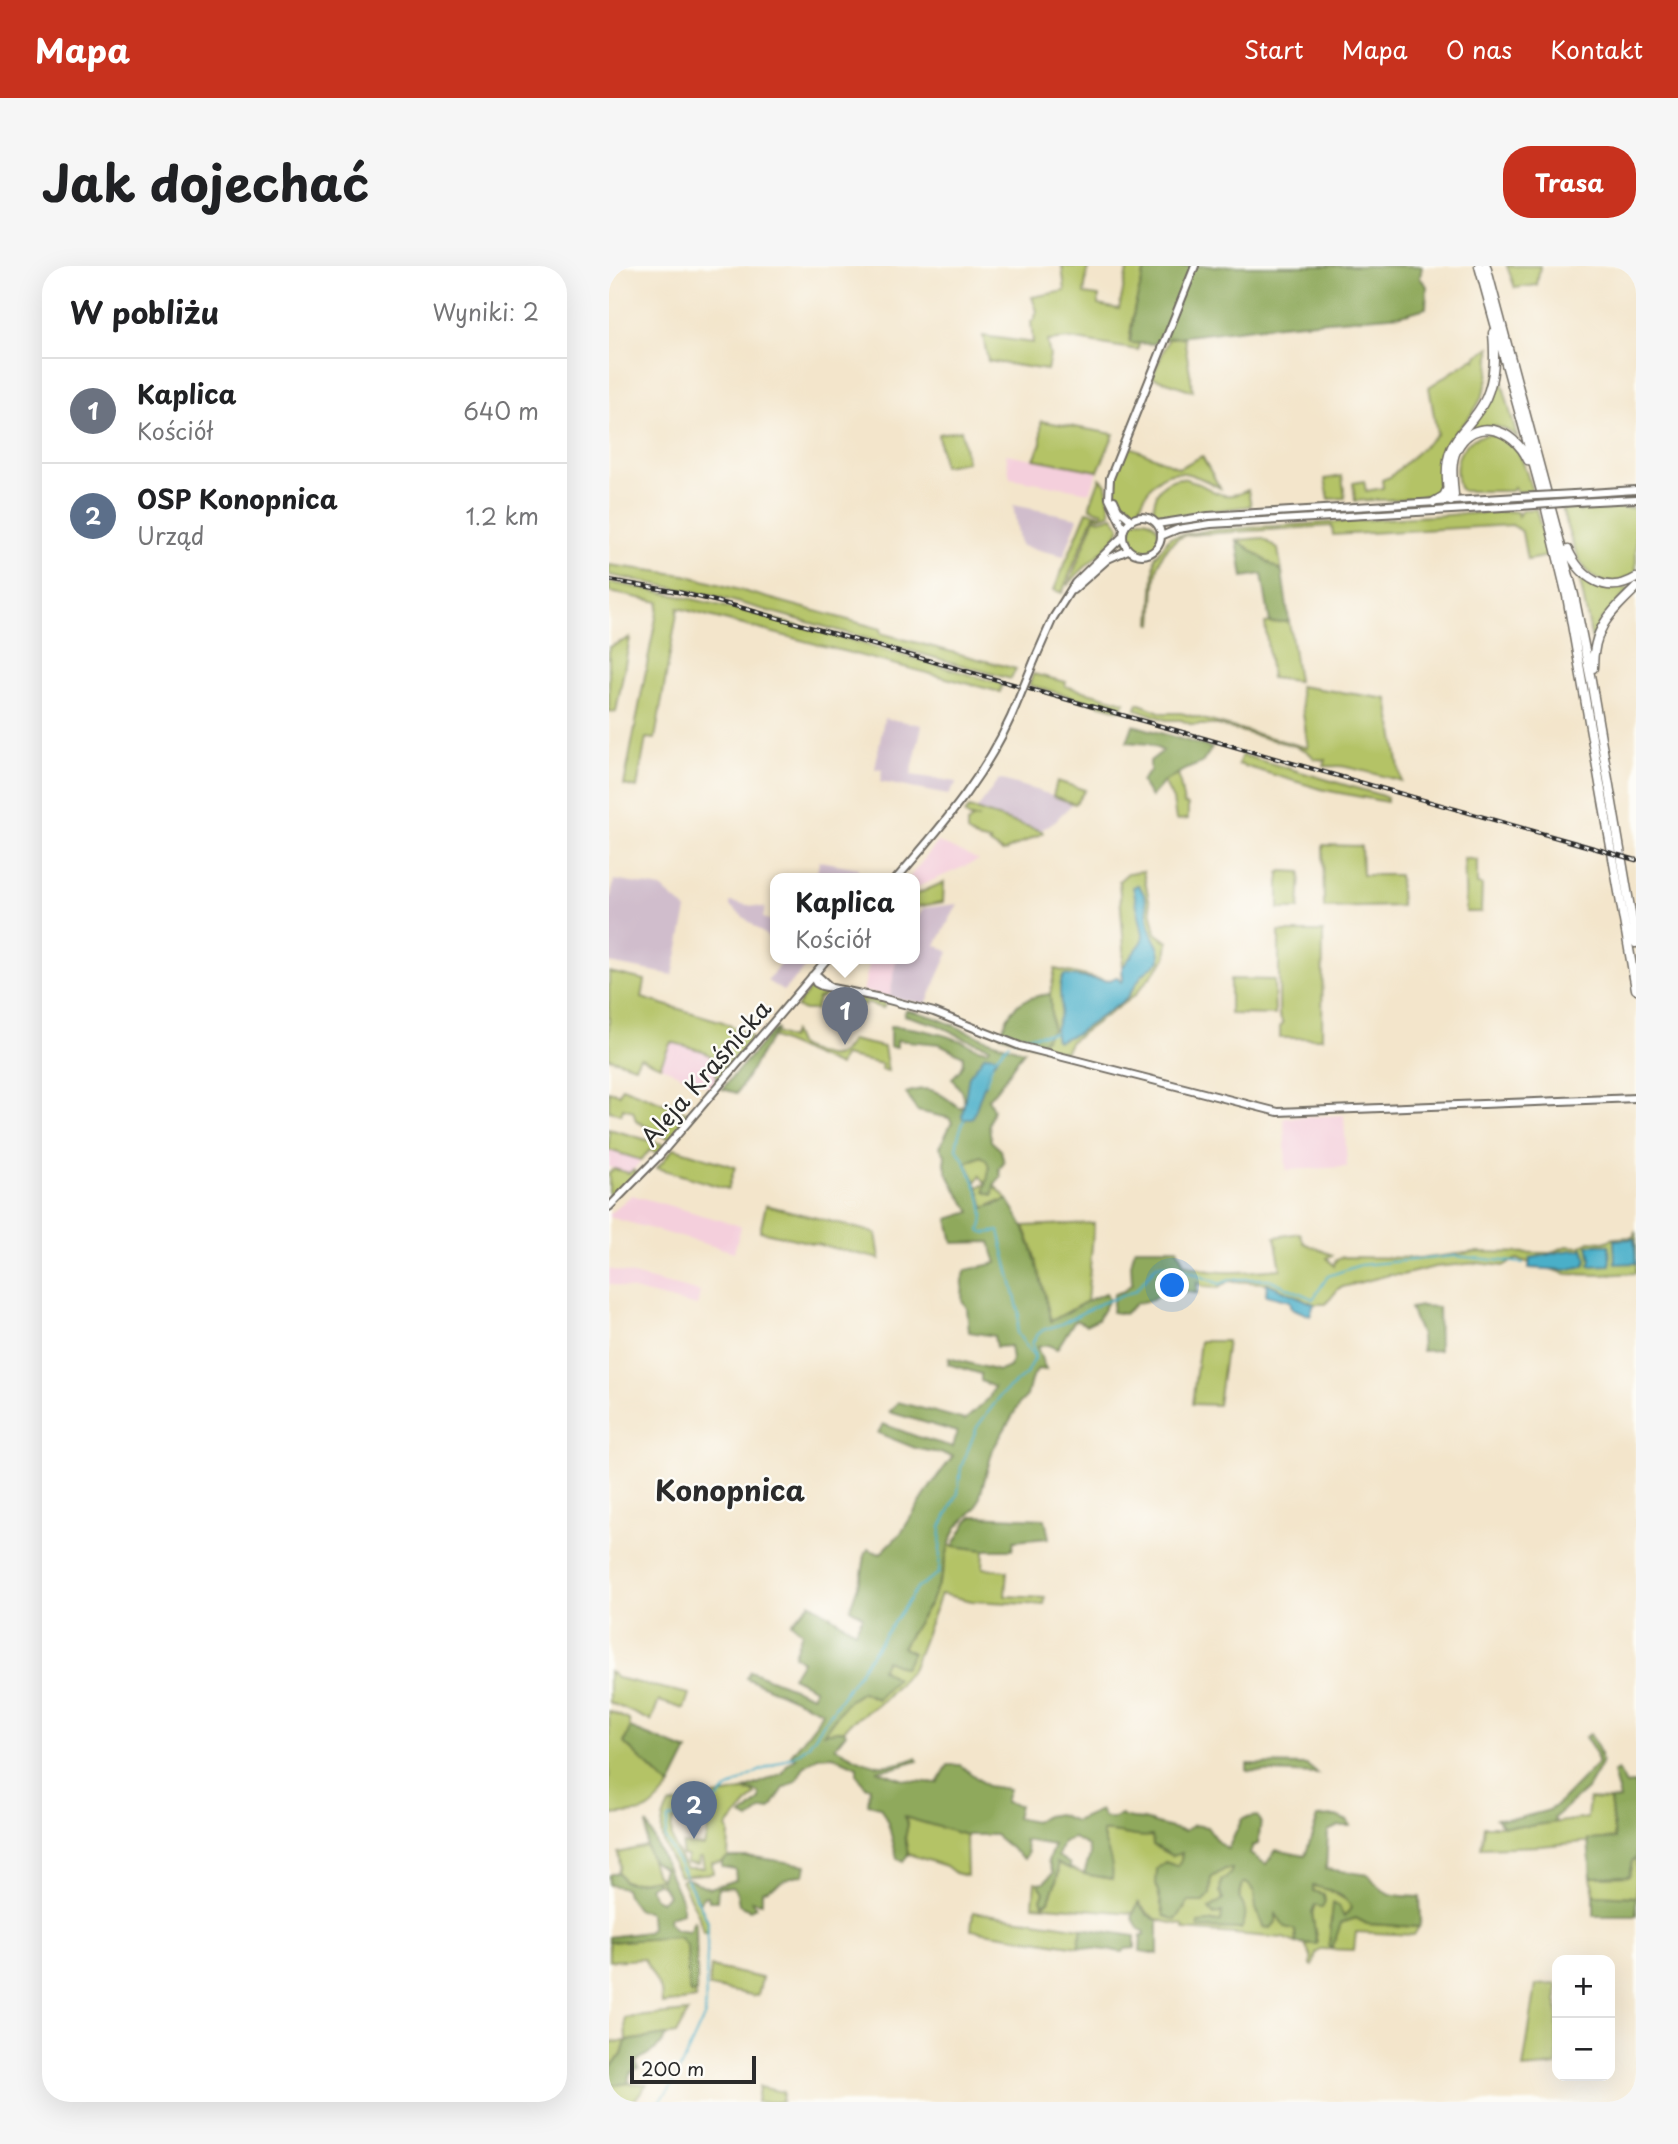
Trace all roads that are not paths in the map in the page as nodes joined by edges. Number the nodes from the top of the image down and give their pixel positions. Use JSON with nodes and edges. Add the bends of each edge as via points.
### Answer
{"nodes":[{"id":1,"x":1195,"y":266,"type":"edge"},
{"id":2,"x":1479,"y":266,"type":"edge"},
{"id":3,"x":1486,"y":266,"type":"edge"},
{"id":4,"x":1490,"y":310,"type":"junction"},
{"id":5,"x":1110,"y":478,"type":"junction"},
{"id":6,"x":1448,"y":488,"type":"junction"},
{"id":7,"x":1540,"y":488,"type":"junction"},
{"id":8,"x":1636,"y":490,"type":"edge"},
{"id":9,"x":1636,"y":499,"type":"edge"},
{"id":10,"x":1434,"y":502,"type":"junction"},
{"id":11,"x":1452,"y":505,"type":"junction"},
{"id":12,"x":1131,"y":520,"type":"junction"},
{"id":13,"x":1157,"y":524,"type":"junction"},
{"id":14,"x":1557,"y":524,"type":"junction"},
{"id":15,"x":1123,"y":533,"type":"junction"},
{"id":16,"x":1161,"y":537,"type":"junction"},
{"id":17,"x":1128,"y":550,"type":"junction"},
{"id":18,"x":1636,"y":578,"type":"edge"},
{"id":19,"x":1636,"y":588,"type":"edge"},
{"id":20,"x":1069,"y":594,"type":"junction"},
{"id":21,"x":1594,"y":698,"type":"junction"},
{"id":22,"x":901,"y":873,"type":"edge"},
{"id":23,"x":1636,"y":943,"type":"edge"},
{"id":24,"x":823,"y":964,"type":"edge"},
{"id":25,"x":812,"y":976,"type":"junction"},
{"id":26,"x":1636,"y":989,"type":"edge"},
{"id":27,"x":1636,"y":1098,"type":"edge"},
{"id":28,"x":609,"y":1207,"type":"edge"}],
"edges":[{"from":1,"to":5,"type":"main road"},
{"from":2,"to":4,"type":"highway"},
{"from":3,"to":14,"type":"highway"},
{"from":4,"to":6,"type":"highway","via":[[1495,349],[1492,382],[1481,408],[1451,448]]},
{"from":4,"to":7,"type":"highway"},
{"from":5,"to":12,"type":"main road","via":[[1115,503]]},
{"from":5,"to":15,"type":"main road","via":[[1109,498]]},
{"from":6,"to":10,"type":"highway"},
{"from":6,"to":11,"type":"highway"},
{"from":7,"to":11,"type":"highway","via":[[1519,444],[1500,431],[1486,430],[1466,438],[1456,452]]},
{"from":7,"to":26,"type":"highway","via":[[1580,658]]},
{"from":8,"to":11,"type":"main road","bridge":true},
{"from":9,"to":11,"type":"main road","bridge":true},
{"from":10,"to":11,"type":"main road"},
{"from":10,"to":13,"type":"main road","via":[[1208,516]]},
{"from":11,"to":16,"type":"main road","via":[[1211,524]]},
{"from":12,"to":13,"type":"main road","via":[[1146,517]]},
{"from":12,"to":15,"type":"main road"},
{"from":13,"to":16,"type":"main road"},
{"from":14,"to":18,"type":"highway","via":[[1575,565],[1588,578],[1616,586]]},
{"from":14,"to":21,"type":"highway"},
{"from":15,"to":17,"type":"main road"},
{"from":15,"to":20,"type":"main road"},
{"from":16,"to":17,"type":"main road","via":[[1150,554]]},
{"from":17,"to":20,"type":"main road","via":[[1108,559]]},
{"from":19,"to":21,"type":"highway","via":[[1607,618],[1598,635]]},
{"from":20,"to":22,"type":"main road","bridge":true,"via":[[1053,618],[996,747],[974,784]]},
{"from":21,"to":23,"type":"highway"},
{"from":24,"to":25,"type":"main road","name":"Aleja Kraśnicka"},
{"from":25,"to":27,"type":"main road","via":[[829,986],[934,1012],[1020,1046],[1281,1112]]},
{"from":25,"to":28,"type":"main road","name":"Aleja Kraśnicka","via":[[659,1156]]}]}
